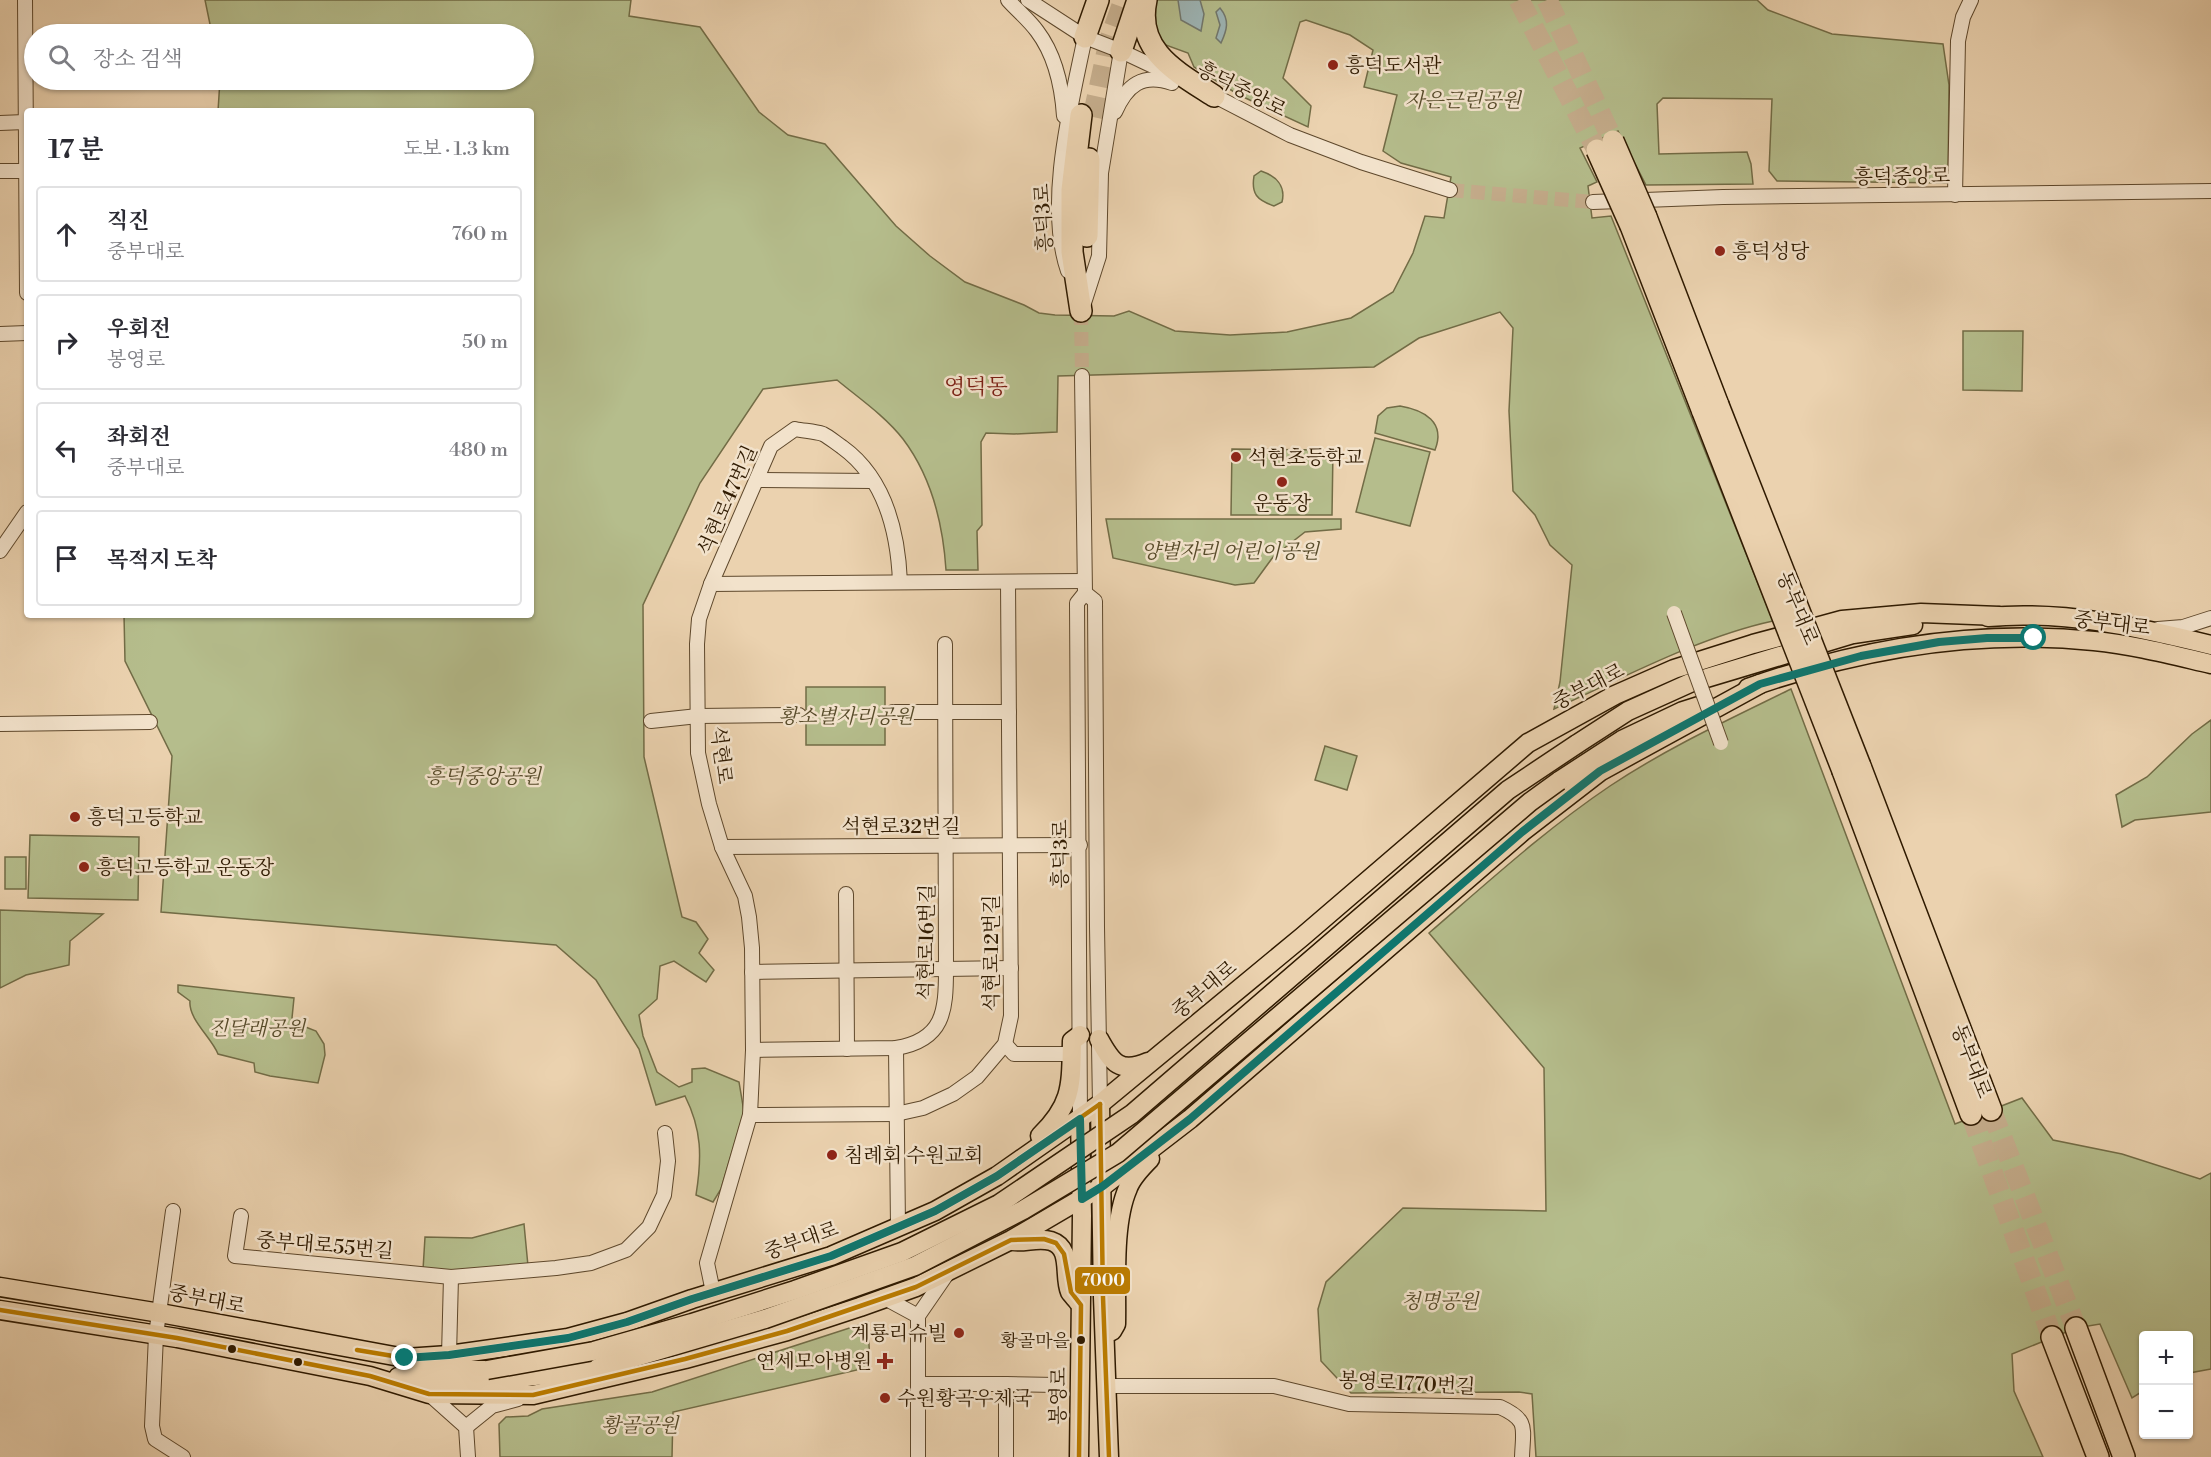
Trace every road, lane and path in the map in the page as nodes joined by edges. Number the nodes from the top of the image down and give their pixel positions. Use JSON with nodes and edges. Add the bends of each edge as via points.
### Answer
{"nodes":[{"id":1,"x":25,"y":0,"type":"edge"},
{"id":2,"x":1008,"y":0,"type":"edge"},
{"id":3,"x":1028,"y":0,"type":"edge"},
{"id":4,"x":1098,"y":0,"type":"edge"},
{"id":5,"x":1138,"y":0,"type":"edge"},
{"id":6,"x":1146,"y":0,"type":"edge"},
{"id":7,"x":1971,"y":0,"type":"edge"},
{"id":8,"x":25,"y":24,"type":"edge"},
{"id":9,"x":1085,"y":37,"type":"junction"},
{"id":10,"x":1121,"y":51,"type":"junction"},
{"id":11,"x":25,"y":90,"type":"edge"},
{"id":12,"x":1214,"y":96,"type":"junction"},
{"id":13,"x":25,"y":108,"type":"edge"},
{"id":14,"x":1093,"y":121,"type":"junction"},
{"id":15,"x":24,"y":122,"type":"edge"},
{"id":16,"x":0,"y":123,"type":"edge"},
{"id":17,"x":1605,"y":146,"type":"tunnel mouth"},
{"id":18,"x":1063,"y":153,"type":"junction"},
{"id":19,"x":0,"y":171,"type":"edge"},
{"id":20,"x":24,"y":171,"type":"edge"},
{"id":21,"x":1450,"y":190,"type":"tunnel mouth"},
{"id":22,"x":2211,"y":191,"type":"edge"},
{"id":23,"x":1955,"y":195,"type":"junction"},
{"id":24,"x":1593,"y":202,"type":"tunnel mouth"},
{"id":25,"x":1081,"y":311,"type":"joint"},
{"id":26,"x":24,"y":333,"type":"edge"},
{"id":27,"x":0,"y":334,"type":"edge"},
{"id":28,"x":1082,"y":376,"type":"tunnel mouth"},
{"id":29,"x":756,"y":480,"type":"junction"},
{"id":30,"x":872,"y":481,"type":"junction"},
{"id":31,"x":24,"y":516,"type":"edge"},
{"id":32,"x":0,"y":551,"type":"edge"},
{"id":33,"x":900,"y":582,"type":"junction"},
{"id":34,"x":1008,"y":582,"type":"junction"},
{"id":35,"x":711,"y":584,"type":"junction"},
{"id":36,"x":1085,"y":587,"type":"junction"},
{"id":37,"x":1674,"y":614,"type":"dead end"},
{"id":38,"x":1999,"y":616,"type":"junction"},
{"id":39,"x":2211,"y":618,"type":"edge"},
{"id":40,"x":2140,"y":628,"type":"junction"},
{"id":41,"x":945,"y":644,"type":"dead end"},
{"id":42,"x":2211,"y":645,"type":"edge"},
{"id":43,"x":2211,"y":664,"type":"edge"},
{"id":44,"x":1760,"y":684,"type":"junction"},
{"id":45,"x":893,"y":712,"type":"dead end"},
{"id":46,"x":945,"y":712,"type":"junction"},
{"id":47,"x":1009,"y":712,"type":"junction"},
{"id":48,"x":799,"y":715,"type":"dead end"},
{"id":49,"x":698,"y":716,"type":"junction"},
{"id":50,"x":651,"y":721,"type":"dead end"},
{"id":51,"x":150,"y":722,"type":"dead end"},
{"id":52,"x":0,"y":724,"type":"edge"},
{"id":53,"x":1721,"y":743,"type":"dead end"},
{"id":54,"x":1010,"y":844,"type":"junction"},
{"id":55,"x":946,"y":845,"type":"junction"},
{"id":56,"x":1080,"y":845,"type":"junction"},
{"id":57,"x":722,"y":846,"type":"junction"},
{"id":58,"x":846,"y":894,"type":"dead end"},
{"id":59,"x":1011,"y":968,"type":"junction"},
{"id":60,"x":946,"y":969,"type":"junction"},
{"id":61,"x":846,"y":971,"type":"junction"},
{"id":62,"x":752,"y":972,"type":"junction"},
{"id":63,"x":1080,"y":1035,"type":"junction"},
{"id":64,"x":1099,"y":1039,"type":"junction"},
{"id":65,"x":1005,"y":1044,"type":"junction"},
{"id":66,"x":896,"y":1048,"type":"junction"},
{"id":67,"x":847,"y":1049,"type":"junction"},
{"id":68,"x":753,"y":1050,"type":"junction"},
{"id":69,"x":1071,"y":1054,"type":"junction"},
{"id":70,"x":1153,"y":1060,"type":"junction"},
{"id":71,"x":1100,"y":1104,"type":"junction"},
{"id":72,"x":1981,"y":1112,"type":"tunnel mouth"},
{"id":73,"x":896,"y":1114,"type":"junction"},
{"id":74,"x":750,"y":1115,"type":"junction"},
{"id":75,"x":1080,"y":1119,"type":"junction"},
{"id":76,"x":1190,"y":1119,"type":"junction"},
{"id":77,"x":665,"y":1133,"type":"dead end"},
{"id":78,"x":1000,"y":1174,"type":"junction"},
{"id":79,"x":1103,"y":1186,"type":"junction"},
{"id":80,"x":1082,"y":1199,"type":"junction"},
{"id":81,"x":173,"y":1211,"type":"dead end"},
{"id":82,"x":241,"y":1216,"type":"dead end"},
{"id":83,"x":898,"y":1227,"type":"junction"},
{"id":84,"x":1011,"y":1240,"type":"junction"},
{"id":85,"x":1082,"y":1247,"type":"junction"},
{"id":86,"x":949,"y":1271,"type":"junction"},
{"id":87,"x":451,"y":1276,"type":"junction"},
{"id":88,"x":0,"y":1287,"type":"edge"},
{"id":89,"x":713,"y":1292,"type":"junction"},
{"id":90,"x":1103,"y":1297,"type":"junction"},
{"id":91,"x":883,"y":1298,"type":"junction"},
{"id":92,"x":110,"y":1305,"type":"junction"},
{"id":93,"x":1081,"y":1305,"type":"junction"},
{"id":94,"x":0,"y":1310,"type":"edge"},
{"id":95,"x":160,"y":1313,"type":"junction"},
{"id":96,"x":918,"y":1316,"type":"junction"},
{"id":97,"x":106,"y":1328,"type":"junction"},
{"id":98,"x":2076,"y":1328,"type":"tunnel mouth"},
{"id":99,"x":237,"y":1329,"type":"junction"},
{"id":100,"x":1105,"y":1334,"type":"junction"},
{"id":101,"x":156,"y":1335,"type":"junction"},
{"id":102,"x":2052,"y":1337,"type":"tunnel mouth"},
{"id":103,"x":234,"y":1349,"type":"junction"},
{"id":104,"x":449,"y":1355,"type":"junction"},
{"id":105,"x":405,"y":1358,"type":"junction"},
{"id":106,"x":370,"y":1376,"type":"junction"},
{"id":107,"x":918,"y":1384,"type":"junction"},
{"id":108,"x":1006,"y":1384,"type":"junction"},
{"id":109,"x":1056,"y":1385,"type":"dead end"},
{"id":110,"x":1107,"y":1386,"type":"junction"},
{"id":111,"x":429,"y":1394,"type":"junction"},
{"id":112,"x":533,"y":1395,"type":"junction"},
{"id":113,"x":466,"y":1427,"type":"junction"},
{"id":114,"x":183,"y":1457,"type":"edge"},
{"id":115,"x":468,"y":1457,"type":"edge"},
{"id":116,"x":918,"y":1457,"type":"edge"},
{"id":117,"x":1006,"y":1457,"type":"edge"},
{"id":118,"x":1079,"y":1457,"type":"edge"},
{"id":119,"x":1109,"y":1457,"type":"edge"},
{"id":120,"x":1522,"y":1457,"type":"edge"},
{"id":121,"x":2098,"y":1457,"type":"edge"},
{"id":122,"x":2124,"y":1457,"type":"edge"}],
"edges":[{"from":1,"to":8,"type":"street"},
{"from":2,"to":18,"type":"street","via":[[1038,32],[1054,60],[1062,94]]},
{"from":3,"to":9,"type":"street","name":"흥덕중앙로"},
{"from":4,"to":9,"type":"highway"},
{"from":5,"to":10,"type":"highway"},
{"from":6,"to":12,"type":"highway","via":[[1143,12],[1148,41],[1172,69]]},
{"from":7,"to":23,"type":"street","via":[[1958,41]]},
{"from":9,"to":10,"type":"street","name":"흥덕중앙로"},
{"from":9,"to":18,"type":"street","name":"흥덕3로"},
{"from":10,"to":12,"type":"street","name":"흥덕중앙로"},
{"from":10,"to":14,"type":"street"},
{"from":11,"to":13,"type":"street"},
{"from":12,"to":14,"type":"street","via":[[1158,78],[1142,81]]},
{"from":12,"to":21,"type":"street","name":"흥덕중앙로","via":[[1290,135]]},
{"from":14,"to":25,"type":"highway"},
{"from":15,"to":16,"type":"street"},
{"from":17,"to":72,"type":"highway","name":"동부대로","bridge":true,"via":[[1852,768]]},
{"from":18,"to":25,"type":"street","name":"흥덕3로","via":[[1061,252]]},
{"from":19,"to":20,"type":"street"},
{"from":22,"to":23,"type":"street","name":"흥덕중앙로"},
{"from":23,"to":24,"type":"street","name":"흥덕중앙로"},
{"from":26,"to":27,"type":"street"},
{"from":28,"to":36,"type":"street","name":"흥덕3로"},
{"from":29,"to":30,"type":"street"},
{"from":29,"to":30,"type":"street","name":"석현로47번길","via":[[771,446],[795,429],[824,435],[855,457]]},
{"from":29,"to":35,"type":"street","name":"석현로47번길"},
{"from":30,"to":33,"type":"street","name":"석현로47번길","via":[[894,528]]},
{"from":31,"to":32,"type":"street"},
{"from":33,"to":34,"type":"street"},
{"from":33,"to":35,"type":"street"},
{"from":34,"to":36,"type":"street"},
{"from":34,"to":47,"type":"street","name":"석현로12번길"},
{"from":35,"to":49,"type":"street","name":"석현로","via":[[699,619]]},
{"from":36,"to":56,"type":"street","name":"흥덕3로","via":[[1077,603]]},
{"from":36,"to":64,"type":"street","name":"흥덕3로","via":[[1095,602]]},
{"from":37,"to":53,"type":"street","bridge":true},
{"from":38,"to":40,"type":"main road","name":"중부대로","via":[[2083,618]]},
{"from":38,"to":70,"type":"main road","name":"중부대로","via":[[1920,613],[1842,620],[1674,669],[1615,695],[1528,743]]},
{"from":38,"to":105,"type":"main road","name":"중부대로","bridge":true,"via":[[1853,634],[1690,683],[1628,711],[1508,790],[1132,1114],[999,1204],[902,1252],[785,1294],[594,1351],[487,1370],[446,1370]]},
{"from":39,"to":40,"type":"street","via":[[2183,627]]},
{"from":40,"to":42,"type":"main road","name":"중부대로"},
{"from":41,"to":46,"type":"street","name":"석현로16번길"},
{"from":43,"to":44,"type":"main road","name":"중부대로","via":[[2093,641],[1987,638],[1861,656]]},
{"from":44,"to":76,"type":"main road","name":"중부대로","via":[[1600,771],[1522,832]]},
{"from":44,"to":106,"type":"main road","name":"중부대로","bridge":true,"via":[[1683,711],[1622,740],[1559,781],[1118,1153],[1023,1210],[915,1266],[765,1319],[598,1368],[488,1382]]},
{"from":45,"to":46,"type":"street"},
{"from":46,"to":47,"type":"street"},
{"from":46,"to":55,"type":"street","name":"석현로16번길"},
{"from":47,"to":54,"type":"street","name":"석현로12번길"},
{"from":48,"to":49,"type":"street"},
{"from":49,"to":50,"type":"street"},
{"from":49,"to":57,"type":"street","name":"석현로","via":[[698,753]]},
{"from":51,"to":52,"type":"street"},
{"from":54,"to":55,"type":"street","name":"석현로32번길"},
{"from":54,"to":56,"type":"street","name":"석현로32번길"},
{"from":54,"to":59,"type":"street","name":"석현로12번길"},
{"from":55,"to":57,"type":"street","name":"석현로32번길"},
{"from":55,"to":60,"type":"street","name":"석현로16번길"},
{"from":56,"to":63,"type":"street","name":"흥덕3로"},
{"from":57,"to":62,"type":"street","name":"석현로","via":[[745,896]]},
{"from":58,"to":61,"type":"street"},
{"from":59,"to":60,"type":"street"},
{"from":59,"to":65,"type":"street","name":"석현로12번길","via":[[1011,1016]]},
{"from":60,"to":61,"type":"street"},
{"from":60,"to":66,"type":"street","name":"석현로16번길","via":[[944,1015],[925,1037],[911,1046]]},
{"from":61,"to":62,"type":"street"},
{"from":61,"to":67,"type":"street"},
{"from":62,"to":68,"type":"street","name":"석현로"},
{"from":63,"to":69,"type":"main road","via":[[1072,1041]]},
{"from":63,"to":75,"type":"street","name":"흥덕3로"},
{"from":64,"to":70,"type":"main road","via":[[1108,1057],[1123,1068]]},
{"from":64,"to":71,"type":"street","name":"흥덕3로"},
{"from":65,"to":69,"type":"street","via":[[1014,1054]]},
{"from":65,"to":73,"type":"street","name":"석현로12번길","via":[[977,1077],[953,1094],[923,1108]]},
{"from":66,"to":67,"type":"street","name":"석현로16번길"},
{"from":66,"to":73,"type":"street"},
{"from":67,"to":68,"type":"street","name":"석현로16번길"},
{"from":68,"to":74,"type":"street","name":"석현로"},
{"from":69,"to":78,"type":"main road","via":[[1067,1100],[1056,1121]]},
{"from":70,"to":71,"type":"main road","name":"중부대로"},
{"from":71,"to":75,"type":"main road","name":"중부대로"},
{"from":71,"to":79,"type":"main road"},
{"from":73,"to":74,"type":"street","name":"석현로12번길"},
{"from":73,"to":83,"type":"street"},
{"from":74,"to":89,"type":"street","name":"석현로","via":[[707,1263]]},
{"from":75,"to":78,"type":"main road","name":"중부대로"},
{"from":75,"to":80,"type":"main road","name":"봉영로"},
{"from":76,"to":79,"type":"main road","name":"중부대로"},
{"from":76,"to":100,"type":"main road","via":[[1140,1169],[1128,1188],[1119,1221],[1116,1324]]},
{"from":77,"to":87,"type":"street","name":"중부대로55번길","via":[[668,1161],[664,1195],[649,1227],[626,1250],[582,1264]]},
{"from":78,"to":83,"type":"main road","name":"중부대로"},
{"from":79,"to":80,"type":"main road","name":"중부대로"},
{"from":79,"to":90,"type":"main road"},
{"from":80,"to":84,"type":"main road","name":"중부대로"},
{"from":80,"to":85,"type":"main road","name":"봉영로"},
{"from":81,"to":95,"type":"street"},
{"from":82,"to":87,"type":"street","name":"중부대로55번길","via":[[235,1256]]},
{"from":83,"to":89,"type":"main road","name":"중부대로","via":[[831,1256]]},
{"from":84,"to":86,"type":"main road","name":"중부대로"},
{"from":84,"to":93,"type":"main road","via":[[1049,1240],[1056,1244],[1064,1255],[1070,1292]]},
{"from":85,"to":90,"type":"main road","via":[[1093,1247],[1092,1288]]},
{"from":85,"to":93,"type":"main road","name":"봉영로"},
{"from":86,"to":91,"type":"main road","name":"중부대로"},
{"from":86,"to":96,"type":"street"},
{"from":87,"to":104,"type":"street"},
{"from":88,"to":92,"type":"main road","name":"중부대로"},
{"from":89,"to":104,"type":"main road","name":"중부대로","via":[[568,1338]]},
{"from":90,"to":100,"type":"main road"},
{"from":91,"to":96,"type":"street"},
{"from":91,"to":112,"type":"main road","name":"중부대로","via":[[753,1341]]},
{"from":92,"to":95,"type":"main road","name":"중부대로"},
{"from":92,"to":97,"type":"main road"},
{"from":93,"to":118,"type":"main road","name":"봉영로"},
{"from":94,"to":97,"type":"main road","name":"중부대로"},
{"from":95,"to":99,"type":"main road","name":"중부대로"},
{"from":95,"to":101,"type":"street"},
{"from":96,"to":107,"type":"street"},
{"from":97,"to":101,"type":"main road","name":"중부대로"},
{"from":98,"to":122,"type":"highway"},
{"from":99,"to":103,"type":"main road"},
{"from":99,"to":105,"type":"main road","name":"중부대로"},
{"from":100,"to":110,"type":"main road"},
{"from":101,"to":103,"type":"main road","name":"중부대로"},
{"from":101,"to":114,"type":"street","via":[[155,1439]]},
{"from":102,"to":121,"type":"highway"},
{"from":103,"to":106,"type":"main road","name":"중부대로"},
{"from":104,"to":105,"type":"main road","name":"중부대로"},
{"from":106,"to":111,"type":"main road","name":"중부대로"},
{"from":107,"to":108,"type":"street"},
{"from":107,"to":116,"type":"street"},
{"from":108,"to":109,"type":"street"},
{"from":108,"to":117,"type":"street"},
{"from":110,"to":119,"type":"main road"},
{"from":110,"to":120,"type":"street","name":"봉영로1770번길","via":[[1274,1386],[1348,1404],[1500,1407],[1516,1414],[1523,1426]]},
{"from":111,"to":112,"type":"main road","name":"중부대로"},
{"from":111,"to":113,"type":"street"},
{"from":112,"to":113,"type":"street","via":[[492,1406]]},
{"from":113,"to":115,"type":"street"}]}
